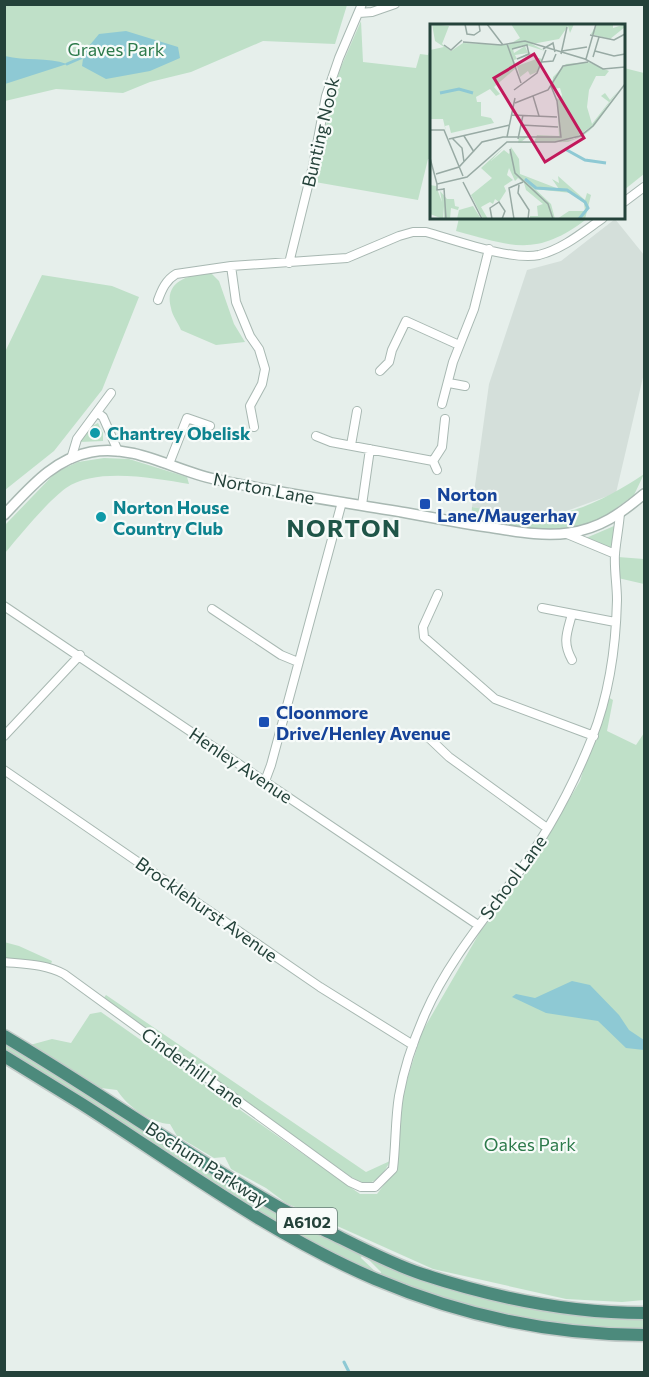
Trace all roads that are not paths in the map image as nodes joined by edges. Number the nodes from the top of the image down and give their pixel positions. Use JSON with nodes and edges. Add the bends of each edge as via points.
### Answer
{"nodes":[{"id":1,"x":362,"y":4,"type":"edge"},
{"id":2,"x":395,"y":4,"type":"edge"},
{"id":3,"x":359,"y":13,"type":"junction"},
{"id":4,"x":644,"y":189,"type":"edge"},
{"id":5,"x":625,"y":201,"type":"edge"},
{"id":6,"x":602,"y":219,"type":"edge"},
{"id":7,"x":489,"y":249,"type":"junction"},
{"id":8,"x":289,"y":263,"type":"junction"},
{"id":9,"x":231,"y":266,"type":"junction"},
{"id":10,"x":158,"y":300,"type":"dead end"},
{"id":11,"x":459,"y":345,"type":"junction"},
{"id":12,"x":380,"y":371,"type":"dead end"},
{"id":13,"x":449,"y":383,"type":"junction"},
{"id":14,"x":465,"y":386,"type":"dead end"},
{"id":15,"x":111,"y":393,"type":"dead end"},
{"id":16,"x":442,"y":404,"type":"dead end"},
{"id":17,"x":357,"y":411,"type":"dead end"},
{"id":18,"x":98,"y":413,"type":"junction"},
{"id":19,"x":445,"y":419,"type":"dead end"},
{"id":20,"x":210,"y":426,"type":"dead end"},
{"id":21,"x":254,"y":427,"type":"dead end"},
{"id":22,"x":316,"y":436,"type":"dead end"},
{"id":23,"x":351,"y":446,"type":"junction"},
{"id":24,"x":370,"y":449,"type":"junction"},
{"id":25,"x":118,"y":451,"type":"junction"},
{"id":26,"x":71,"y":459,"type":"junction"},
{"id":27,"x":433,"y":461,"type":"junction"},
{"id":28,"x":169,"y":464,"type":"junction"},
{"id":29,"x":437,"y":470,"type":"dead end"},
{"id":30,"x":645,"y":494,"type":"edge"},
{"id":31,"x":342,"y":502,"type":"junction"},
{"id":32,"x":362,"y":505,"type":"junction"},
{"id":33,"x":620,"y":513,"type":"junction"},
{"id":34,"x":4,"y":515,"type":"edge"},
{"id":35,"x":567,"y":534,"type":"junction"},
{"id":36,"x":615,"y":554,"type":"junction"},
{"id":37,"x":438,"y":594,"type":"dead end"},
{"id":38,"x":4,"y":606,"type":"edge"},
{"id":39,"x":542,"y":608,"type":"dead end"},
{"id":40,"x":212,"y":609,"type":"dead end"},
{"id":41,"x":572,"y":614,"type":"junction"},
{"id":42,"x":615,"y":622,"type":"junction"},
{"id":43,"x":80,"y":656,"type":"junction"},
{"id":44,"x":572,"y":660,"type":"dead end"},
{"id":45,"x":298,"y":662,"type":"junction"},
{"id":46,"x":594,"y":735,"type":"junction"},
{"id":47,"x":4,"y":736,"type":"edge"},
{"id":48,"x":428,"y":737,"type":"dead end"},
{"id":49,"x":4,"y":770,"type":"edge"},
{"id":50,"x":265,"y":781,"type":"junction"},
{"id":51,"x":547,"y":828,"type":"junction"},
{"id":52,"x":478,"y":925,"type":"junction"},
{"id":53,"x":4,"y":962,"type":"edge"},
{"id":54,"x":4,"y":1036,"type":"edge"},
{"id":55,"x":413,"y":1045,"type":"junction"},
{"id":56,"x":4,"y":1056,"type":"edge"},
{"id":57,"x":375,"y":1187,"type":"joint"},
{"id":58,"x":645,"y":1313,"type":"edge"},
{"id":59,"x":645,"y":1335,"type":"edge"}],
"edges":[{"from":1,"to":3,"type":"street","name":"Bunting Nook"},
{"from":2,"to":3,"type":"street"},
{"from":3,"to":8,"type":"street","name":"Bunting Nook","via":[[326,96]]},
{"from":4,"to":5,"type":"street"},
{"from":6,"to":7,"type":"street","via":[[568,243],[541,254],[507,254]]},
{"from":7,"to":8,"type":"street","via":[[413,232],[347,258]]},
{"from":7,"to":11,"type":"street","via":[[474,309]]},
{"from":8,"to":9,"type":"street"},
{"from":9,"to":10,"type":"street","via":[[176,274],[164,286]]},
{"from":9,"to":21,"type":"street","via":[[236,303],[265,369],[250,406]]},
{"from":11,"to":12,"type":"street","via":[[406,321],[389,362]]},
{"from":11,"to":13,"type":"street"},
{"from":13,"to":14,"type":"street"},
{"from":13,"to":16,"type":"street"},
{"from":15,"to":18,"type":"street"},
{"from":17,"to":23,"type":"street"},
{"from":18,"to":25,"type":"street"},
{"from":18,"to":26,"type":"street","via":[[77,439]]},
{"from":19,"to":27,"type":"street","via":[[442,447]]},
{"from":20,"to":28,"type":"street","via":[[187,418]]},
{"from":22,"to":23,"type":"street"},
{"from":23,"to":24,"type":"street"},
{"from":24,"to":27,"type":"street"},
{"from":24,"to":32,"type":"street"},
{"from":25,"to":26,"type":"street","name":"Norton Lane","via":[[88,452]]},
{"from":25,"to":28,"type":"street","name":"Norton Lane"},
{"from":26,"to":34,"type":"street","name":"Norton Lane","via":[[53,467]]},
{"from":27,"to":29,"type":"street"},
{"from":28,"to":31,"type":"street","name":"Norton Lane","via":[[212,479]]},
{"from":30,"to":33,"type":"street","name":"Norton Lane"},
{"from":31,"to":32,"type":"street","name":"Norton Lane"},
{"from":31,"to":45,"type":"street"},
{"from":32,"to":35,"type":"street","name":"Norton Lane","via":[[507,531]]},
{"from":33,"to":35,"type":"street","name":"Norton Lane","via":[[600,526]]},
{"from":33,"to":36,"type":"street","name":"School Lane"},
{"from":35,"to":36,"type":"street"},
{"from":36,"to":42,"type":"street","name":"School Lane"},
{"from":37,"to":46,"type":"street","via":[[423,627],[424,637],[495,699]]},
{"from":38,"to":43,"type":"street","name":"Henley Avenue"},
{"from":39,"to":41,"type":"street"},
{"from":40,"to":45,"type":"street","via":[[275,652]]},
{"from":41,"to":42,"type":"street"},
{"from":41,"to":44,"type":"street","via":[[565,641]]},
{"from":42,"to":46,"type":"street","name":"School Lane","via":[[609,676]]},
{"from":43,"to":47,"type":"street"},
{"from":43,"to":50,"type":"street","name":"Henley Avenue"},
{"from":45,"to":50,"type":"street"},
{"from":46,"to":51,"type":"street","name":"School Lane","via":[[575,780]]},
{"from":48,"to":51,"type":"street"},
{"from":49,"to":55,"type":"street","name":"Brocklehurst Avenue","via":[[320,987]]},
{"from":50,"to":52,"type":"street","name":"Henley Avenue"},
{"from":51,"to":52,"type":"street","name":"School Lane"},
{"from":52,"to":55,"type":"street","name":"School Lane","via":[[447,973]]},
{"from":53,"to":57,"type":"street","name":"Cinderhill Lane","via":[[39,965],[64,974],[350,1182]]},
{"from":54,"to":58,"type":"highway","name":"Bochum Parkway","number":"A6102","via":[[279,1207],[420,1274],[555,1308]]},
{"from":55,"to":57,"type":"street","name":"School Lane","via":[[399,1096],[393,1169]]},
{"from":56,"to":59,"type":"highway","name":"Bochum Parkway","number":"A6102","via":[[278,1231],[377,1280],[429,1300],[517,1323]]}]}
